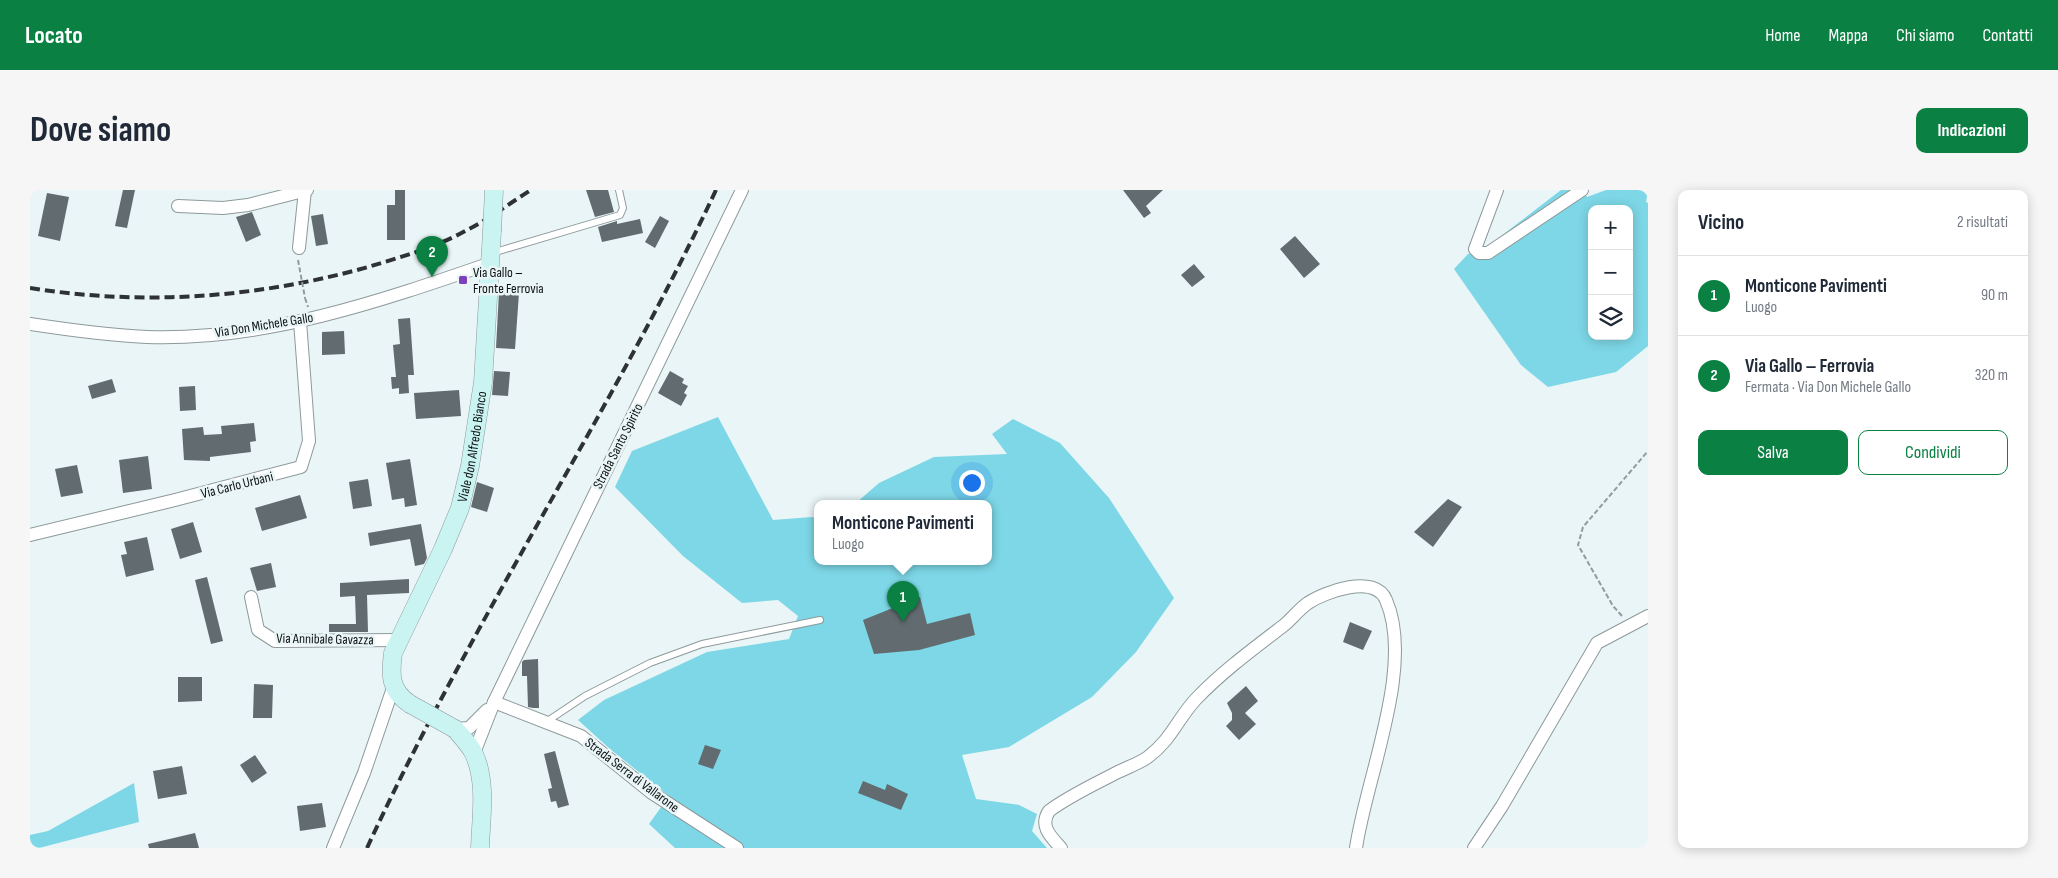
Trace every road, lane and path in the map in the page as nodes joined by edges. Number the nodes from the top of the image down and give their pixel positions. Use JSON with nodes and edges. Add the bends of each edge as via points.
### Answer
{"nodes":[{"id":1,"x":306,"y":190,"type":"edge"},
{"id":2,"x":494,"y":190,"type":"edge"},
{"id":3,"x":619,"y":190,"type":"edge"},
{"id":4,"x":742,"y":190,"type":"edge"},
{"id":5,"x":1497,"y":190,"type":"edge"},
{"id":6,"x":1582,"y":190,"type":"edge"},
{"id":7,"x":178,"y":206,"type":"dead end"},
{"id":8,"x":298,"y":254,"type":"joint"},
{"id":9,"x":491,"y":258,"type":"junction"},
{"id":10,"x":305,"y":298,"type":"dead end"},
{"id":11,"x":300,"y":321,"type":"junction"},
{"id":12,"x":30,"y":324,"type":"edge"},
{"id":13,"x":1648,"y":451,"type":"edge"},
{"id":14,"x":30,"y":534,"type":"edge"},
{"id":15,"x":251,"y":597,"type":"dead end"},
{"id":16,"x":1648,"y":616,"type":"edge"},
{"id":17,"x":820,"y":620,"type":"dead end"},
{"id":18,"x":1631,"y":626,"type":"junction"},
{"id":19,"x":399,"y":640,"type":"junction"},
{"id":20,"x":393,"y":688,"type":"junction"},
{"id":21,"x":494,"y":702,"type":"junction"},
{"id":22,"x":546,"y":722,"type":"junction"},
{"id":23,"x":455,"y":729,"type":"junction"},
{"id":24,"x":475,"y":757,"type":"junction"},
{"id":25,"x":333,"y":848,"type":"edge"},
{"id":26,"x":480,"y":848,"type":"edge"},
{"id":27,"x":737,"y":848,"type":"edge"},
{"id":28,"x":1060,"y":848,"type":"edge"},
{"id":29,"x":1356,"y":848,"type":"edge"},
{"id":30,"x":1474,"y":848,"type":"edge"}],
"edges":[{"from":1,"to":7,"type":"street","via":[[248,205]]},
{"from":1,"to":8,"type":"street"},
{"from":2,"to":9,"type":"street","name":"Viale don Alfredo Bianco","bridge":true},
{"from":3,"to":9,"type":"lane","via":[[623,208],[620,215]]},
{"from":4,"to":21,"type":"street","name":"Strada Santo Spirito"},
{"from":5,"to":6,"type":"street","via":[[1475,249],[1479,253],[1488,254]]},
{"from":8,"to":10,"type":"path","bridge":true},
{"from":9,"to":11,"type":"street","name":"Via Don Michele Gallo","via":[[390,296]]},
{"from":9,"to":19,"type":"street","name":"Viale don Alfredo Bianco","via":[[483,382],[460,508]]},
{"from":11,"to":12,"type":"street","name":"Via Don Michele Gallo","via":[[216,333],[149,337]]},
{"from":11,"to":14,"type":"street","name":"Via Carlo Urbani","via":[[309,441],[300,467]]},
{"from":13,"to":18,"type":"path","via":[[1583,527],[1578,545],[1613,606]]},
{"from":15,"to":19,"type":"street","name":"Via Annibale Gavazza","via":[[258,630],[275,641]]},
{"from":16,"to":18,"type":"street"},
{"from":17,"to":22,"type":"lane","via":[[702,644],[650,663],[585,696]]},
{"from":18,"to":30,"type":"street","via":[[1597,643]]},
{"from":19,"to":20,"type":"street","name":"Viale don Alfredo Bianco","via":[[390,670]]},
{"from":20,"to":23,"type":"street","bridge":true,"via":[[410,704]]},
{"from":20,"to":25,"type":"street","name":"Viale don Alfredo Bianco","via":[[364,773]]},
{"from":21,"to":22,"type":"street","name":"Strada Serra di Vallarone"},
{"from":21,"to":23,"type":"street","name":"Strada Santo Spirito","via":[[469,728]]},
{"from":21,"to":24,"type":"street","name":"Strada Santo Spirito"},
{"from":22,"to":27,"type":"street","name":"Strada Serra di Vallarone","via":[[581,736],[652,793]]},
{"from":23,"to":24,"type":"street"},
{"from":24,"to":26,"type":"street","via":[[480,768],[482,794]]},
{"from":28,"to":29,"type":"street","via":[[1045,826],[1049,811],[1147,758],[1175,731],[1194,701],[1256,645],[1287,623],[1296,611],[1328,594],[1358,586],[1375,589],[1386,600],[1396,659]]}]}
